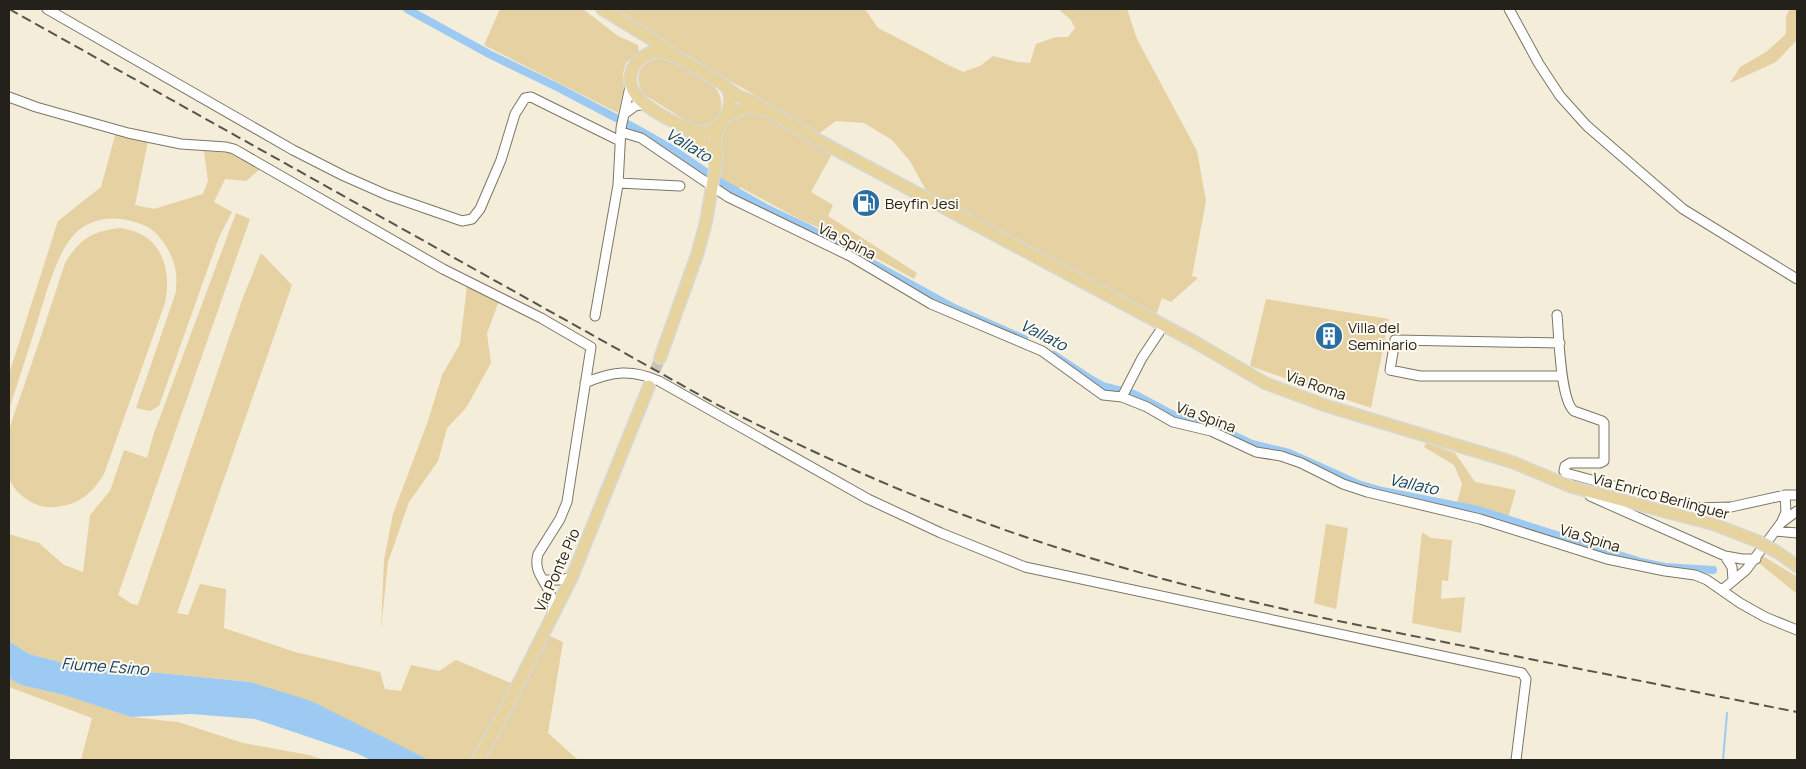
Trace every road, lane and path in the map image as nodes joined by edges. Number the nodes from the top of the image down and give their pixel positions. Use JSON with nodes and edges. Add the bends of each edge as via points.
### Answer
{"nodes":[{"id":1,"x":47,"y":9,"type":"edge"},
{"id":2,"x":602,"y":9,"type":"edge"},
{"id":3,"x":1509,"y":9,"type":"edge"},
{"id":4,"x":620,"y":21,"type":"junction"},
{"id":5,"x":672,"y":54,"type":"junction"},
{"id":6,"x":645,"y":55,"type":"junction"},
{"id":7,"x":631,"y":82,"type":"junction"},
{"id":8,"x":726,"y":87,"type":"junction"},
{"id":9,"x":9,"y":97,"type":"edge"},
{"id":10,"x":646,"y":104,"type":"junction"},
{"id":11,"x":769,"y":112,"type":"junction"},
{"id":12,"x":624,"y":115,"type":"junction"},
{"id":13,"x":726,"y":116,"type":"junction"},
{"id":14,"x":719,"y":126,"type":"junction"},
{"id":15,"x":686,"y":129,"type":"junction"},
{"id":16,"x":621,"y":133,"type":"junction"},
{"id":17,"x":716,"y":168,"type":"junction"},
{"id":18,"x":618,"y":183,"type":"junction"},
{"id":19,"x":713,"y":185,"type":"junction"},
{"id":20,"x":680,"y":186,"type":"dead end"},
{"id":21,"x":1797,"y":279,"type":"edge"},
{"id":22,"x":1557,"y":315,"type":"dead end"},
{"id":23,"x":594,"y":316,"type":"dead end"},
{"id":24,"x":1164,"y":326,"type":"junction"},
{"id":25,"x":1560,"y":343,"type":"junction"},
{"id":26,"x":660,"y":358,"type":"tunnel mouth"},
{"id":27,"x":1562,"y":376,"type":"junction"},
{"id":28,"x":586,"y":383,"type":"junction"},
{"id":29,"x":649,"y":386,"type":"tunnel mouth"},
{"id":30,"x":1124,"y":394,"type":"junction"},
{"id":31,"x":1512,"y":462,"type":"joint"},
{"id":32,"x":1572,"y":487,"type":"junction"},
{"id":33,"x":1784,"y":495,"type":"junction"},
{"id":34,"x":1797,"y":495,"type":"edge"},
{"id":35,"x":1796,"y":512,"type":"edge"},
{"id":36,"x":1781,"y":523,"type":"junction"},
{"id":37,"x":1775,"y":531,"type":"junction"},
{"id":38,"x":1797,"y":532,"type":"edge"},
{"id":39,"x":1725,"y":556,"type":"junction"},
{"id":40,"x":1756,"y":559,"type":"junction"},
{"id":41,"x":1797,"y":566,"type":"edge"},
{"id":42,"x":572,"y":577,"type":"junction"},
{"id":43,"x":543,"y":580,"type":"junction"},
{"id":44,"x":1734,"y":580,"type":"junction"},
{"id":45,"x":1722,"y":590,"type":"junction"},
{"id":46,"x":551,"y":592,"type":"junction"},
{"id":47,"x":564,"y":593,"type":"junction"},
{"id":48,"x":551,"y":618,"type":"junction"},
{"id":49,"x":1797,"y":630,"type":"edge"},
{"id":50,"x":478,"y":760,"type":"edge"},
{"id":51,"x":1516,"y":760,"type":"edge"}],
"edges":[{"from":1,"to":16,"type":"street","name":"Via Spina","via":[[293,150],[387,195],[462,221],[472,219],[480,209],[501,160],[515,114],[525,98],[531,97]]},
{"from":2,"to":4,"type":"main road"},
{"from":3,"to":21,"type":"street","via":[[1560,96],[1587,126],[1683,209]]},
{"from":4,"to":5,"type":"main road"},
{"from":4,"to":6,"type":"main road","via":[[643,43]]},
{"from":5,"to":6,"type":"main road","via":[[654,52]]},
{"from":5,"to":8,"type":"main road"},
{"from":6,"to":7,"type":"main road","via":[[632,69]]},
{"from":7,"to":10,"type":"main road","via":[[638,97]]},
{"from":7,"to":12,"type":"street"},
{"from":8,"to":11,"type":"main road","name":"Via Roma"},
{"from":8,"to":13,"type":"main road","via":[[730,99]]},
{"from":9,"to":28,"type":"street","via":[[128,133],[242,152],[443,269],[591,347]]},
{"from":10,"to":12,"type":"street","via":[[635,106]]},
{"from":10,"to":15,"type":"main road"},
{"from":11,"to":13,"type":"main road","via":[[748,107]]},
{"from":11,"to":24,"type":"main road","name":"Via Roma"},
{"from":12,"to":16,"type":"street"},
{"from":13,"to":14,"type":"main road"},
{"from":14,"to":15,"type":"main road","via":[[708,132]]},
{"from":14,"to":17,"type":"main road"},
{"from":15,"to":17,"type":"main road","via":[[707,146]]},
{"from":16,"to":18,"type":"street"},
{"from":16,"to":19,"type":"street","name":"Via Spina","via":[[641,138]]},
{"from":17,"to":19,"type":"main road"},
{"from":18,"to":20,"type":"street"},
{"from":18,"to":23,"type":"street"},
{"from":19,"to":26,"type":"main road","via":[[697,255]]},
{"from":19,"to":30,"type":"street","name":"Via Spina","via":[[728,197],[850,256],[931,304],[1042,351],[1103,395]]},
{"from":22,"to":25,"type":"street"},
{"from":24,"to":30,"type":"street","via":[[1142,358]]},
{"from":24,"to":31,"type":"main road","name":"Via Roma","via":[[1265,382],[1324,405]]},
{"from":25,"to":27,"type":"street"},
{"from":25,"to":27,"type":"street","via":[[1395,340],[1390,370],[1420,376]]},
{"from":27,"to":33,"type":"street","via":[[1571,408],[1604,423],[1605,458],[1600,463],[1570,463],[1564,471],[1569,474],[1695,508],[1732,507]]},
{"from":28,"to":43,"type":"street","via":[[567,502],[536,560]]},
{"from":28,"to":51,"type":"street","via":[[603,375],[627,372],[647,375],[868,499],[1025,567],[1522,673],[1526,679]]},
{"from":29,"to":42,"type":"main road","name":"Via Ponte Pio"},
{"from":30,"to":45,"type":"street","name":"Via Spina","via":[[1173,422],[1210,431],[1256,452],[1281,456],[1367,492],[1480,519],[1607,559],[1695,575]]},
{"from":31,"to":32,"type":"main road","name":"Via Enrico Berlinguer"},
{"from":32,"to":39,"type":"street"},
{"from":32,"to":41,"type":"main road","name":"Via Enrico Berlinguer","bridge":true,"via":[[1713,524],[1757,541]]},
{"from":33,"to":34,"type":"street"},
{"from":33,"to":36,"type":"street","via":[[1786,512]]},
{"from":35,"to":36,"type":"street"},
{"from":35,"to":38,"type":"street"},
{"from":36,"to":37,"type":"street"},
{"from":37,"to":38,"type":"street"},
{"from":37,"to":40,"type":"street"},
{"from":39,"to":40,"type":"street"},
{"from":39,"to":44,"type":"street","via":[[1732,567]]},
{"from":40,"to":44,"type":"street"},
{"from":42,"to":43,"type":"street"},
{"from":42,"to":47,"type":"main road","name":"Via Ponte Pio"},
{"from":43,"to":46,"type":"street"},
{"from":43,"to":47,"type":"street","via":[[556,584]]},
{"from":44,"to":45,"type":"street"},
{"from":45,"to":49,"type":"street","name":"Via Spina","via":[[1765,617]]},
{"from":46,"to":47,"type":"street","via":[[556,595]]},
{"from":46,"to":48,"type":"street"},
{"from":47,"to":48,"type":"main road","name":"Via Ponte Pio"},
{"from":48,"to":50,"type":"main road","name":"Via Ponte Pio"}]}
